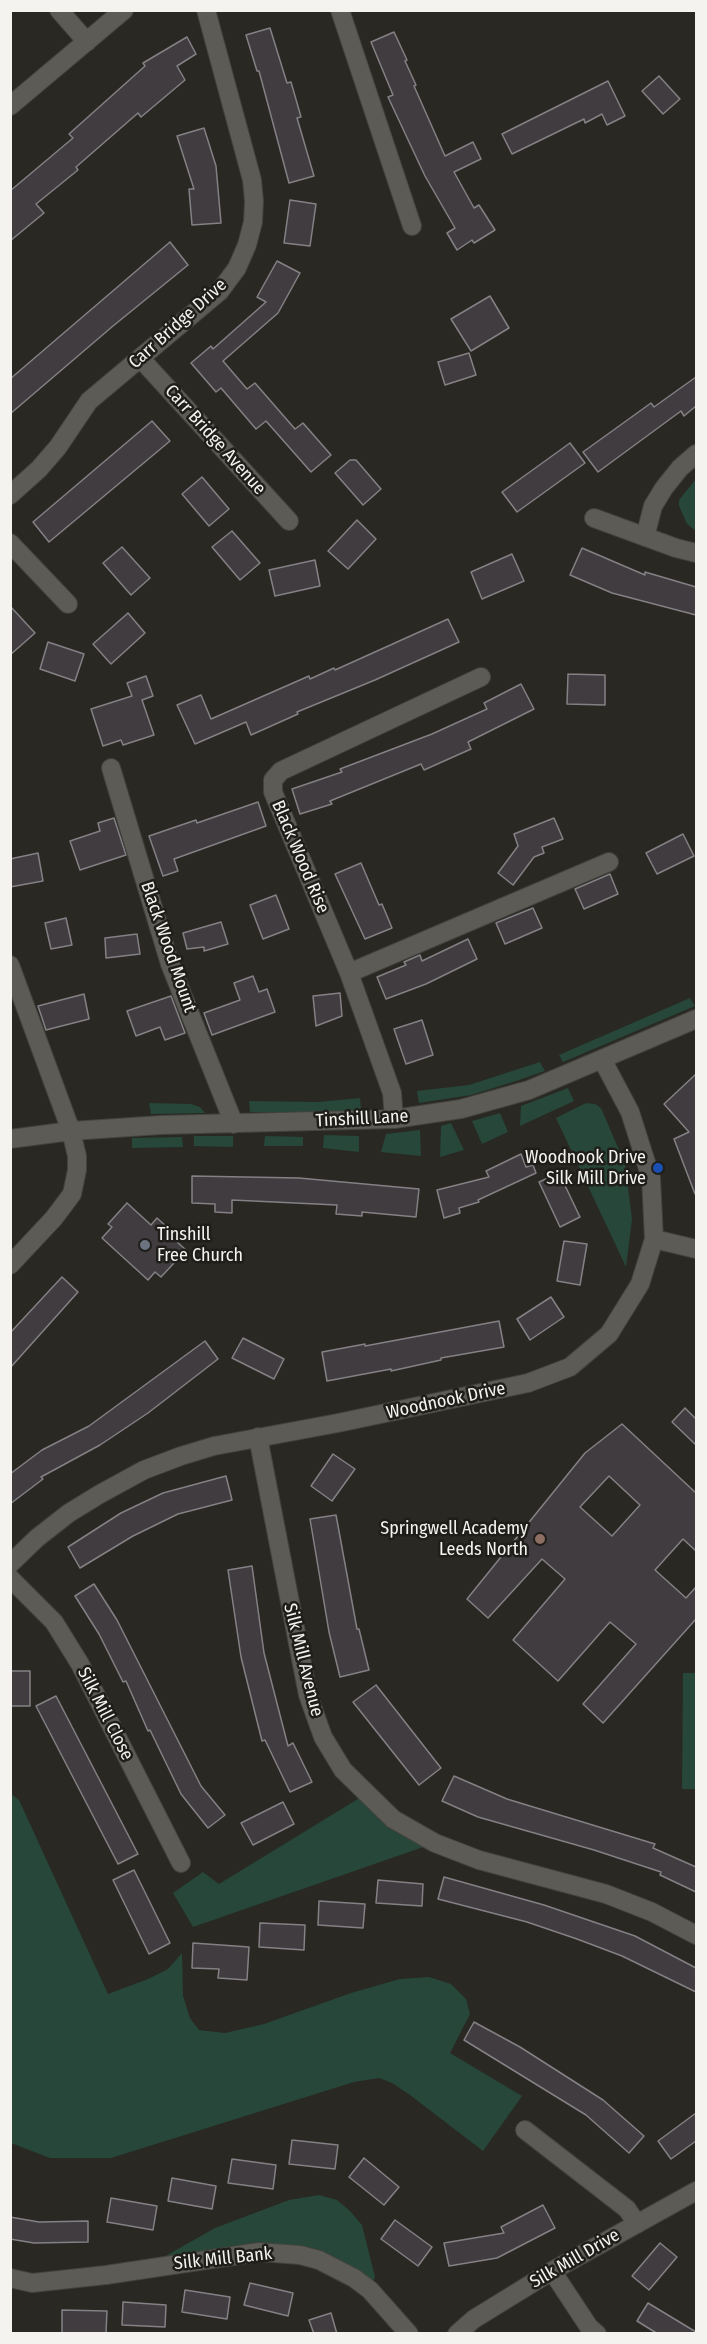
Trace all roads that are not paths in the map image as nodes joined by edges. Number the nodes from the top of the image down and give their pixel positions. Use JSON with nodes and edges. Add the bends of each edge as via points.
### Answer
{"nodes":[{"id":1,"x":59,"y":10,"type":"edge"},
{"id":2,"x":124,"y":10,"type":"edge"},
{"id":3,"x":206,"y":10,"type":"edge"},
{"id":4,"x":340,"y":10,"type":"edge"},
{"id":5,"x":87,"y":42,"type":"junction"},
{"id":6,"x":10,"y":106,"type":"edge"},
{"id":7,"x":412,"y":226,"type":"dead end"},
{"id":8,"x":141,"y":359,"type":"junction"},
{"id":9,"x":696,"y":454,"type":"edge"},
{"id":10,"x":10,"y":495,"type":"edge"},
{"id":11,"x":594,"y":518,"type":"dead end"},
{"id":12,"x":289,"y":521,"type":"dead end"},
{"id":13,"x":645,"y":537,"type":"junction"},
{"id":14,"x":10,"y":543,"type":"edge"},
{"id":15,"x":696,"y":553,"type":"edge"},
{"id":16,"x":68,"y":604,"type":"dead end"},
{"id":17,"x":482,"y":677,"type":"dead end"},
{"id":18,"x":111,"y":768,"type":"dead end"},
{"id":19,"x":609,"y":861,"type":"dead end"},
{"id":20,"x":10,"y":965,"type":"edge"},
{"id":21,"x":349,"y":973,"type":"junction"},
{"id":22,"x":696,"y":1019,"type":"edge"},
{"id":23,"x":603,"y":1061,"type":"junction"},
{"id":24,"x":394,"y":1119,"type":"junction"},
{"id":25,"x":234,"y":1124,"type":"junction"},
{"id":26,"x":71,"y":1131,"type":"junction"},
{"id":27,"x":10,"y":1139,"type":"edge"},
{"id":28,"x":654,"y":1239,"type":"junction"},
{"id":29,"x":696,"y":1249,"type":"edge"},
{"id":30,"x":10,"y":1265,"type":"edge"},
{"id":31,"x":258,"y":1437,"type":"junction"},
{"id":32,"x":10,"y":1564,"type":"edge"},
{"id":33,"x":10,"y":1578,"type":"edge"},
{"id":34,"x":181,"y":1863,"type":"dead end"},
{"id":35,"x":696,"y":1935,"type":"edge"},
{"id":36,"x":525,"y":2130,"type":"dead end"},
{"id":37,"x":696,"y":2191,"type":"edge"},
{"id":38,"x":637,"y":2224,"type":"junction"},
{"id":39,"x":552,"y":2271,"type":"junction"},
{"id":40,"x":10,"y":2278,"type":"edge"},
{"id":41,"x":409,"y":2334,"type":"edge"},
{"id":42,"x":457,"y":2334,"type":"edge"},
{"id":43,"x":597,"y":2334,"type":"edge"}],
"edges":[{"from":1,"to":5,"type":"street"},
{"from":2,"to":5,"type":"street"},
{"from":3,"to":8,"type":"street","name":"Carr Bridge Drive","via":[[252,180],[253,222],[237,268],[220,291]]},
{"from":4,"to":7,"type":"street"},
{"from":5,"to":6,"type":"street"},
{"from":8,"to":10,"type":"street","name":"Carr Bridge Drive","via":[[89,401],[58,447]]},
{"from":8,"to":12,"type":"street","name":"Carr Bridge Avenue"},
{"from":9,"to":13,"type":"street","via":[[664,488],[653,506]]},
{"from":11,"to":13,"type":"street"},
{"from":13,"to":15,"type":"street"},
{"from":14,"to":16,"type":"street"},
{"from":17,"to":21,"type":"street","name":"Black Wood Rise","via":[[281,771],[273,780],[273,792]]},
{"from":18,"to":25,"type":"street","name":"Black Wood Mount","via":[[170,964]]},
{"from":19,"to":21,"type":"street"},
{"from":20,"to":26,"type":"street"},
{"from":21,"to":24,"type":"street","name":"Black Wood Rise","via":[[392,1094]]},
{"from":22,"to":23,"type":"street","name":"Tinshill Lane"},
{"from":23,"to":24,"type":"street","name":"Tinshill Lane","via":[[530,1090],[461,1109]]},
{"from":23,"to":28,"type":"street","name":"Woodnook Drive","via":[[630,1112],[651,1178]]},
{"from":24,"to":25,"type":"street","name":"Tinshill Lane"},
{"from":25,"to":26,"type":"street","name":"Tinshill Lane"},
{"from":26,"to":27,"type":"street","name":"Tinshill Lane"},
{"from":26,"to":30,"type":"street","via":[[77,1156],[72,1194]]},
{"from":28,"to":29,"type":"street"},
{"from":28,"to":31,"type":"street","name":"Woodnook Drive","via":[[640,1284],[609,1334],[570,1367],[500,1390]]},
{"from":31,"to":32,"type":"street","name":"Woodnook Drive","via":[[214,1446],[144,1470],[69,1513]]},
{"from":31,"to":35,"type":"street","name":"Silk Mill Avenue","via":[[308,1695],[323,1737],[344,1770],[393,1819],[435,1843],[479,1860],[606,1894]]},
{"from":33,"to":34,"type":"street","name":"Silk Mill Close","via":[[54,1622],[80,1664]]},
{"from":36,"to":38,"type":"street","via":[[627,2209]]},
{"from":37,"to":38,"type":"street","name":"Silk Mill Drive"},
{"from":38,"to":39,"type":"street","name":"Silk Mill Drive"},
{"from":39,"to":42,"type":"street","name":"Silk Mill Drive","via":[[474,2319]]},
{"from":39,"to":43,"type":"street"},
{"from":40,"to":41,"type":"street","name":"Silk Mill Bank","via":[[32,2283],[259,2252],[300,2254],[354,2278],[370,2290]]}]}
